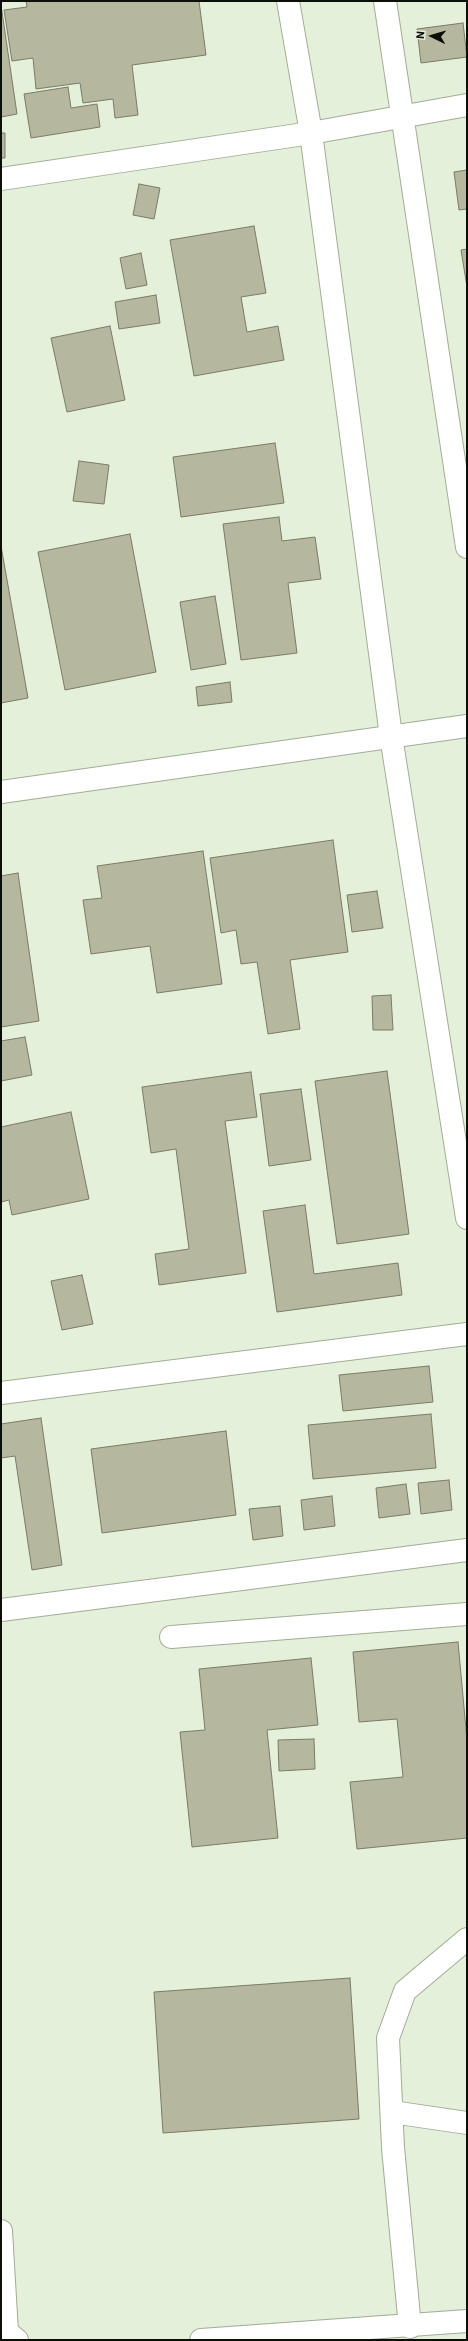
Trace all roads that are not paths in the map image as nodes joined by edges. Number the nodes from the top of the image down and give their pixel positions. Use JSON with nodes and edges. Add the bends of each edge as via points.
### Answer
{"nodes":[{"id":1,"x":288,"y":1,"type":"edge"},
{"id":2,"x":386,"y":1,"type":"edge"},
{"id":3,"x":467,"y":105,"type":"edge"},
{"id":4,"x":403,"y":115,"type":"junction"},
{"id":5,"x":310,"y":133,"type":"junction"},
{"id":6,"x":1,"y":179,"type":"edge"},
{"id":7,"x":467,"y":547,"type":"edge"},
{"id":8,"x":467,"y":726,"type":"edge"},
{"id":9,"x":392,"y":736,"type":"junction"},
{"id":10,"x":1,"y":792,"type":"edge"},
{"id":11,"x":467,"y":1218,"type":"edge"},
{"id":12,"x":467,"y":1334,"type":"edge"},
{"id":13,"x":1,"y":1393,"type":"edge"},
{"id":14,"x":467,"y":1550,"type":"edge"},
{"id":15,"x":1,"y":1610,"type":"edge"},
{"id":16,"x":467,"y":1614,"type":"edge"},
{"id":17,"x":171,"y":1637,"type":"dead end"},
{"id":18,"x":467,"y":1939,"type":"edge"},
{"id":19,"x":392,"y":2112,"type":"junction"},
{"id":20,"x":467,"y":2123,"type":"edge"},
{"id":21,"x":1,"y":2231,"type":"edge"},
{"id":22,"x":467,"y":2322,"type":"edge"},
{"id":23,"x":410,"y":2327,"type":"junction"},
{"id":24,"x":17,"y":2340,"type":"edge"},
{"id":25,"x":201,"y":2340,"type":"edge"}],
"edges":[{"from":1,"to":5,"type":"street"},
{"from":2,"to":4,"type":"street"},
{"from":3,"to":4,"type":"street"},
{"from":4,"to":5,"type":"street"},
{"from":4,"to":7,"type":"street"},
{"from":5,"to":6,"type":"street"},
{"from":5,"to":9,"type":"street"},
{"from":8,"to":9,"type":"street"},
{"from":9,"to":10,"type":"street"},
{"from":9,"to":11,"type":"street"},
{"from":12,"to":13,"type":"street"},
{"from":14,"to":15,"type":"street"},
{"from":16,"to":17,"type":"street"},
{"from":18,"to":19,"type":"street","via":[[405,1991],[388,2038]]},
{"from":19,"to":20,"type":"street"},
{"from":19,"to":23,"type":"street","via":[[393,2148]]},
{"from":21,"to":24,"type":"street","via":[[7,2332]]},
{"from":22,"to":23,"type":"street"},
{"from":23,"to":25,"type":"street"}]}
